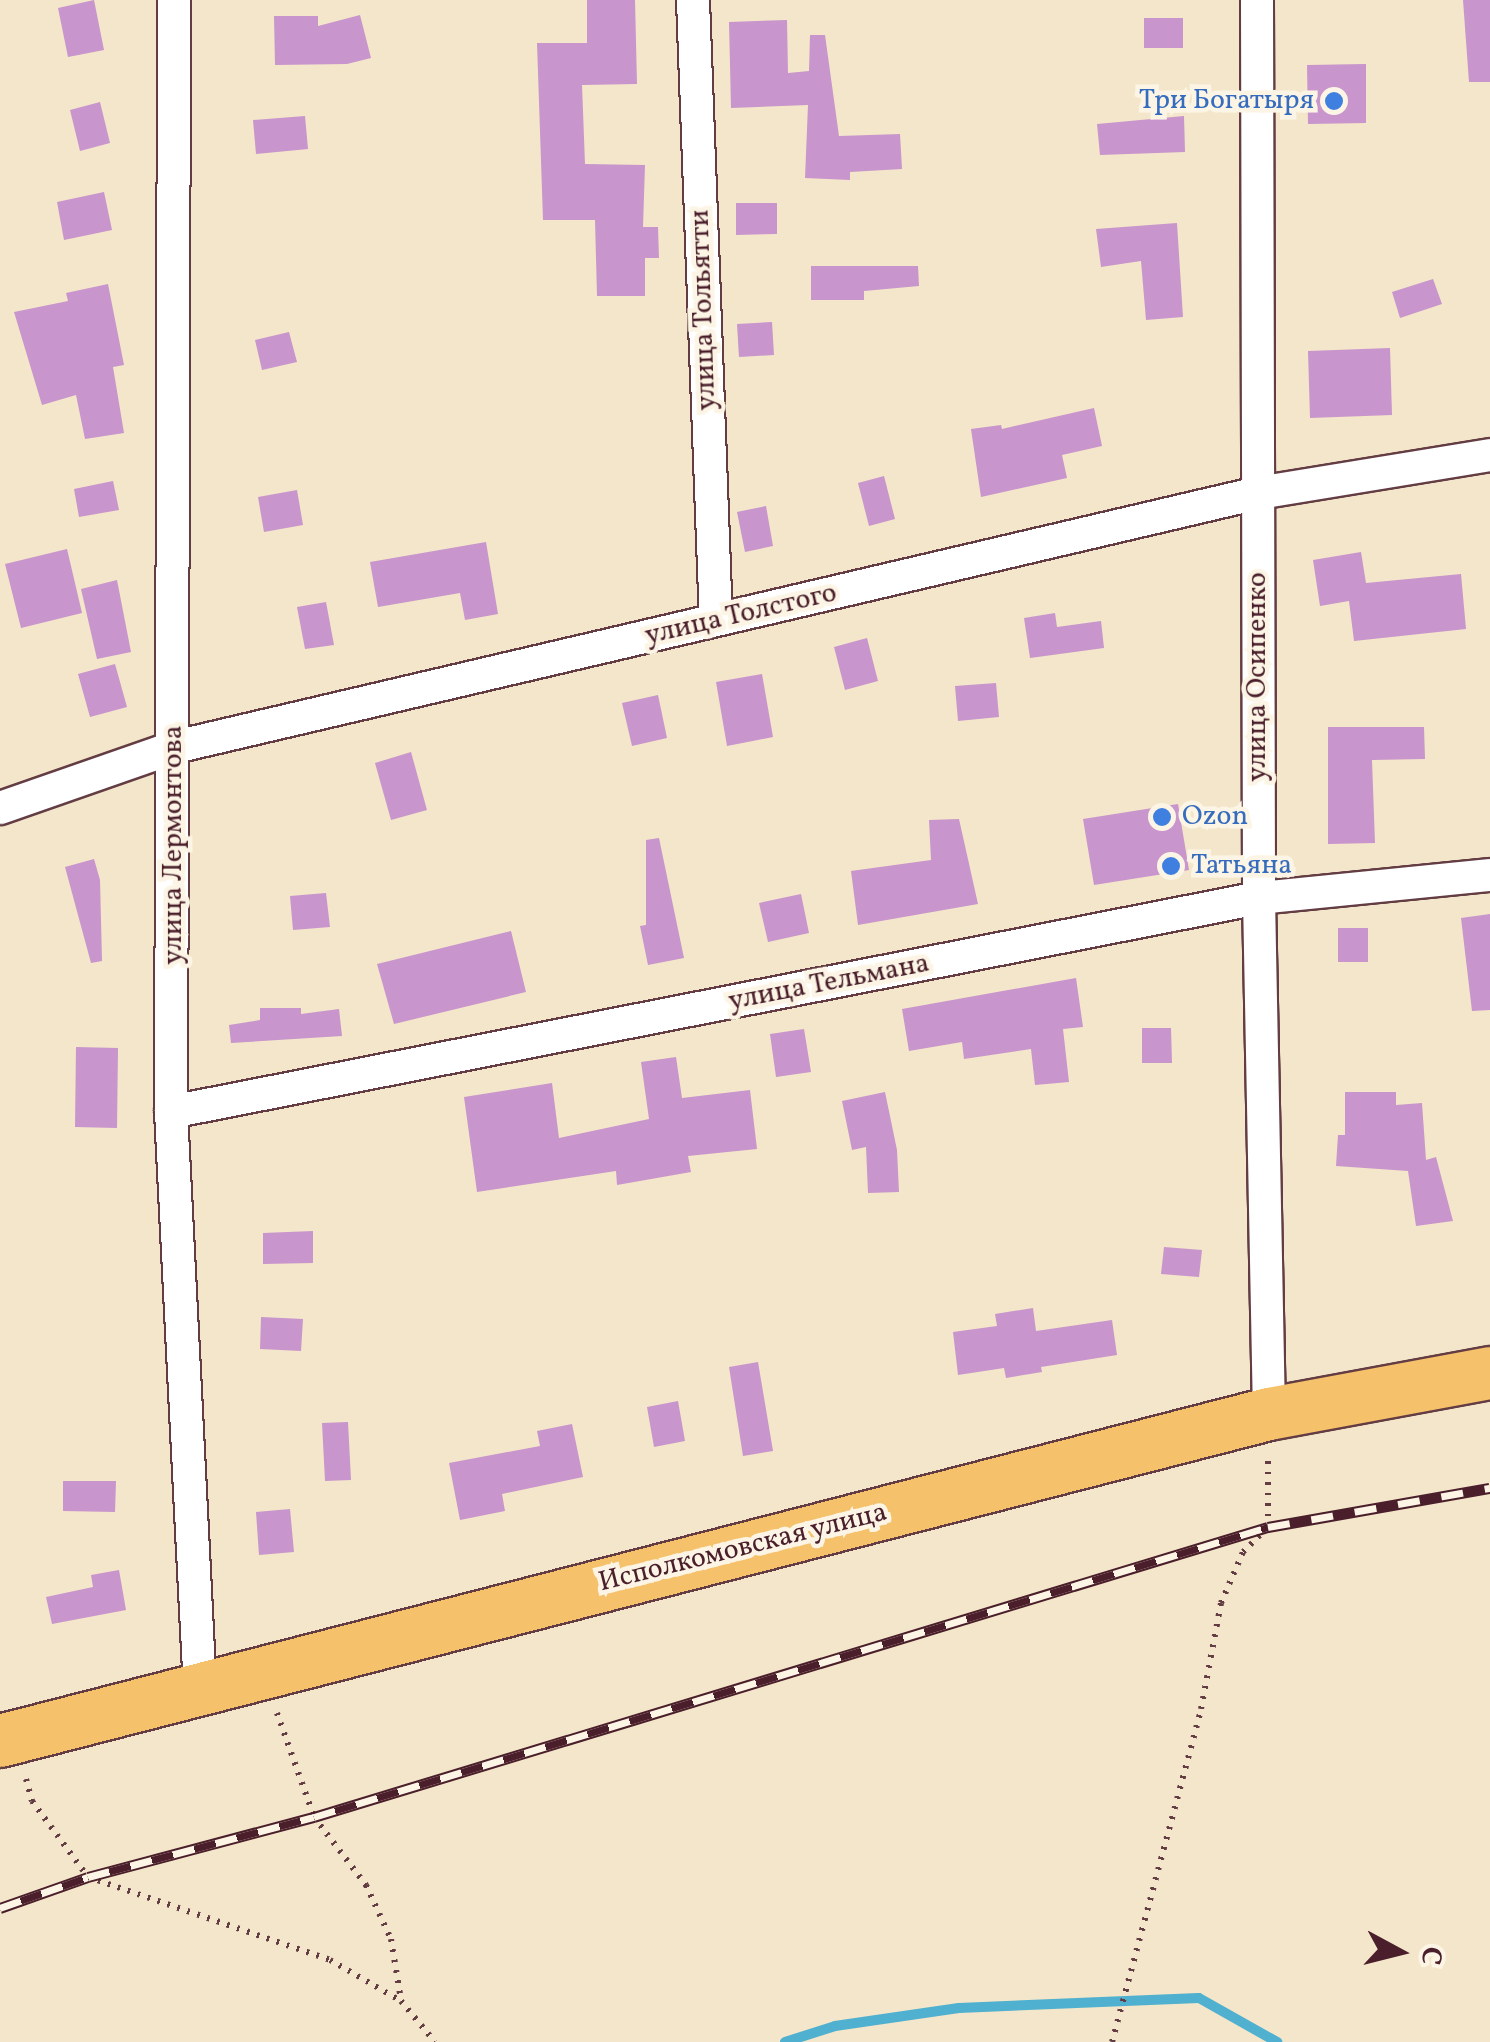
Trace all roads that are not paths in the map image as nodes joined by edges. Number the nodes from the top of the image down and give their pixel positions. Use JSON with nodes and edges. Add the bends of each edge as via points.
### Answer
{"nodes":[{"id":1,"x":174,"y":0,"type":"edge"},
{"id":2,"x":693,"y":0,"type":"edge"},
{"id":3,"x":1257,"y":0,"type":"edge"},
{"id":4,"x":1490,"y":456,"type":"edge"},
{"id":5,"x":1258,"y":494,"type":"junction"},
{"id":6,"x":716,"y":620,"type":"junction"},
{"id":7,"x":175,"y":747,"type":"junction"},
{"id":8,"x":0,"y":808,"type":"edge"},
{"id":9,"x":1490,"y":874,"type":"edge"},
{"id":10,"x":1259,"y":898,"type":"junction"},
{"id":11,"x":172,"y":1112,"type":"junction"},
{"id":12,"x":1490,"y":1373,"type":"edge"},
{"id":13,"x":1269,"y":1414,"type":"junction"},
{"id":14,"x":200,"y":1690,"type":"junction"},
{"id":15,"x":6,"y":1740,"type":"edge"}],
"edges":[{"from":1,"to":7,"type":"street","name":"улица Лермонтова"},
{"from":2,"to":6,"type":"street","name":"улица Тольятти"},
{"from":3,"to":5,"type":"street","name":"улица Осипенко"},
{"from":4,"to":5,"type":"street","name":"улица Толстого"},
{"from":5,"to":6,"type":"street","name":"улица Толстого"},
{"from":5,"to":10,"type":"street","name":"улица Осипенко"},
{"from":6,"to":7,"type":"street","name":"улица Толстого"},
{"from":7,"to":8,"type":"street","name":"улица Толстого"},
{"from":7,"to":11,"type":"street","name":"улица Лермонтова"},
{"from":9,"to":10,"type":"street","name":"улица Тельмана"},
{"from":10,"to":11,"type":"street","name":"улица Тельмана"},
{"from":10,"to":13,"type":"street","name":"улица Осипенко"},
{"from":11,"to":14,"type":"street","name":"улица Лермонтова"},
{"from":12,"to":13,"type":"main road","name":"Исполкомовская улица"},
{"from":13,"to":14,"type":"main road","name":"Исполкомовская улица"},
{"from":14,"to":15,"type":"main road","name":"Исполкомовская улица"}]}
